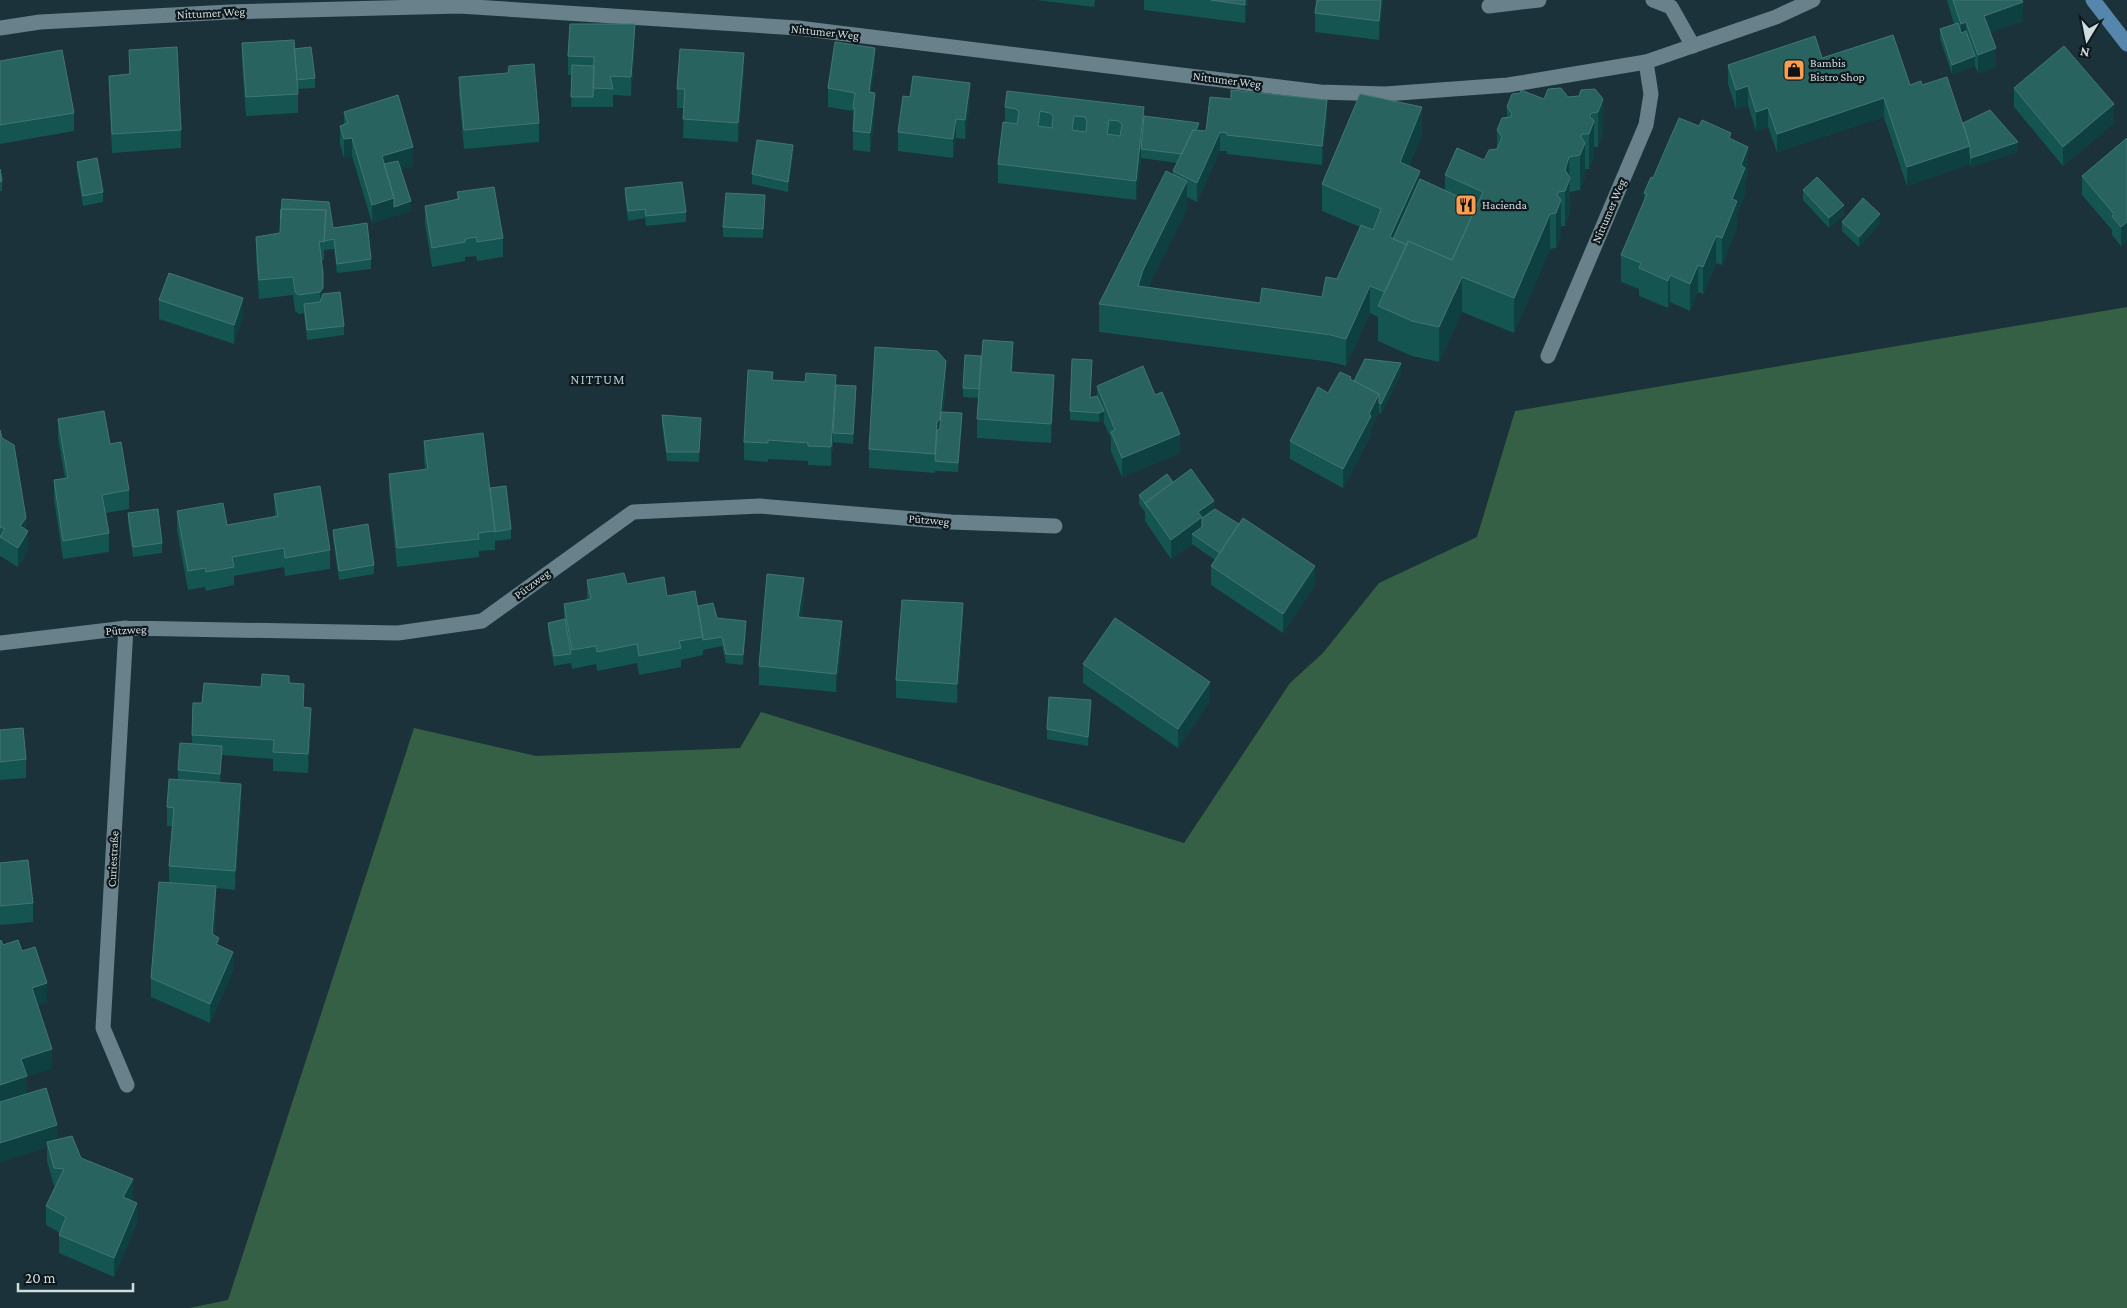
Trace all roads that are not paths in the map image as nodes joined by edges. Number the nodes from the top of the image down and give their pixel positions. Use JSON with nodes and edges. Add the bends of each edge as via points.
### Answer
{"nodes":[{"id":1,"x":1539,"y":0,"type":"edge"},
{"id":2,"x":1653,"y":0,"type":"edge"},
{"id":3,"x":1813,"y":0,"type":"edge"},
{"id":4,"x":2093,"y":0,"type":"edge"},
{"id":5,"x":1489,"y":6,"type":"dead end"},
{"id":6,"x":0,"y":28,"type":"edge"},
{"id":7,"x":2127,"y":44,"type":"edge"},
{"id":8,"x":1693,"y":46,"type":"junction"},
{"id":9,"x":1646,"y":62,"type":"junction"},
{"id":10,"x":1548,"y":356,"type":"dead end"},
{"id":11,"x":1055,"y":526,"type":"dead end"},
{"id":12,"x":126,"y":628,"type":"junction"},
{"id":13,"x":0,"y":642,"type":"edge"},
{"id":14,"x":126,"y":1086,"type":"dead end"}],
"edges":[{"from":1,"to":5,"type":"street"},
{"from":2,"to":8,"type":"street","via":[[1671,7]]},
{"from":3,"to":8,"type":"street","name":"Nittumer Weg","via":[[1776,17]]},
{"from":4,"to":7,"type":"main road"},
{"from":6,"to":9,"type":"street","name":"Nittumer Weg","via":[[40,22],[216,12],[459,6],[798,28],[1320,92],[1385,94],[1508,85]]},
{"from":8,"to":9,"type":"street","name":"Nittumer Weg"},
{"from":9,"to":10,"type":"street","name":"Nittumer Weg","via":[[1651,94],[1646,125]]},
{"from":11,"to":12,"type":"street","name":"Pützweg","via":[[951,522],[760,506],[633,512],[482,621],[398,633]]},
{"from":12,"to":13,"type":"street","name":"Pützweg"},
{"from":12,"to":14,"type":"street","name":"Curiestraße","via":[[103,1028]]}]}
